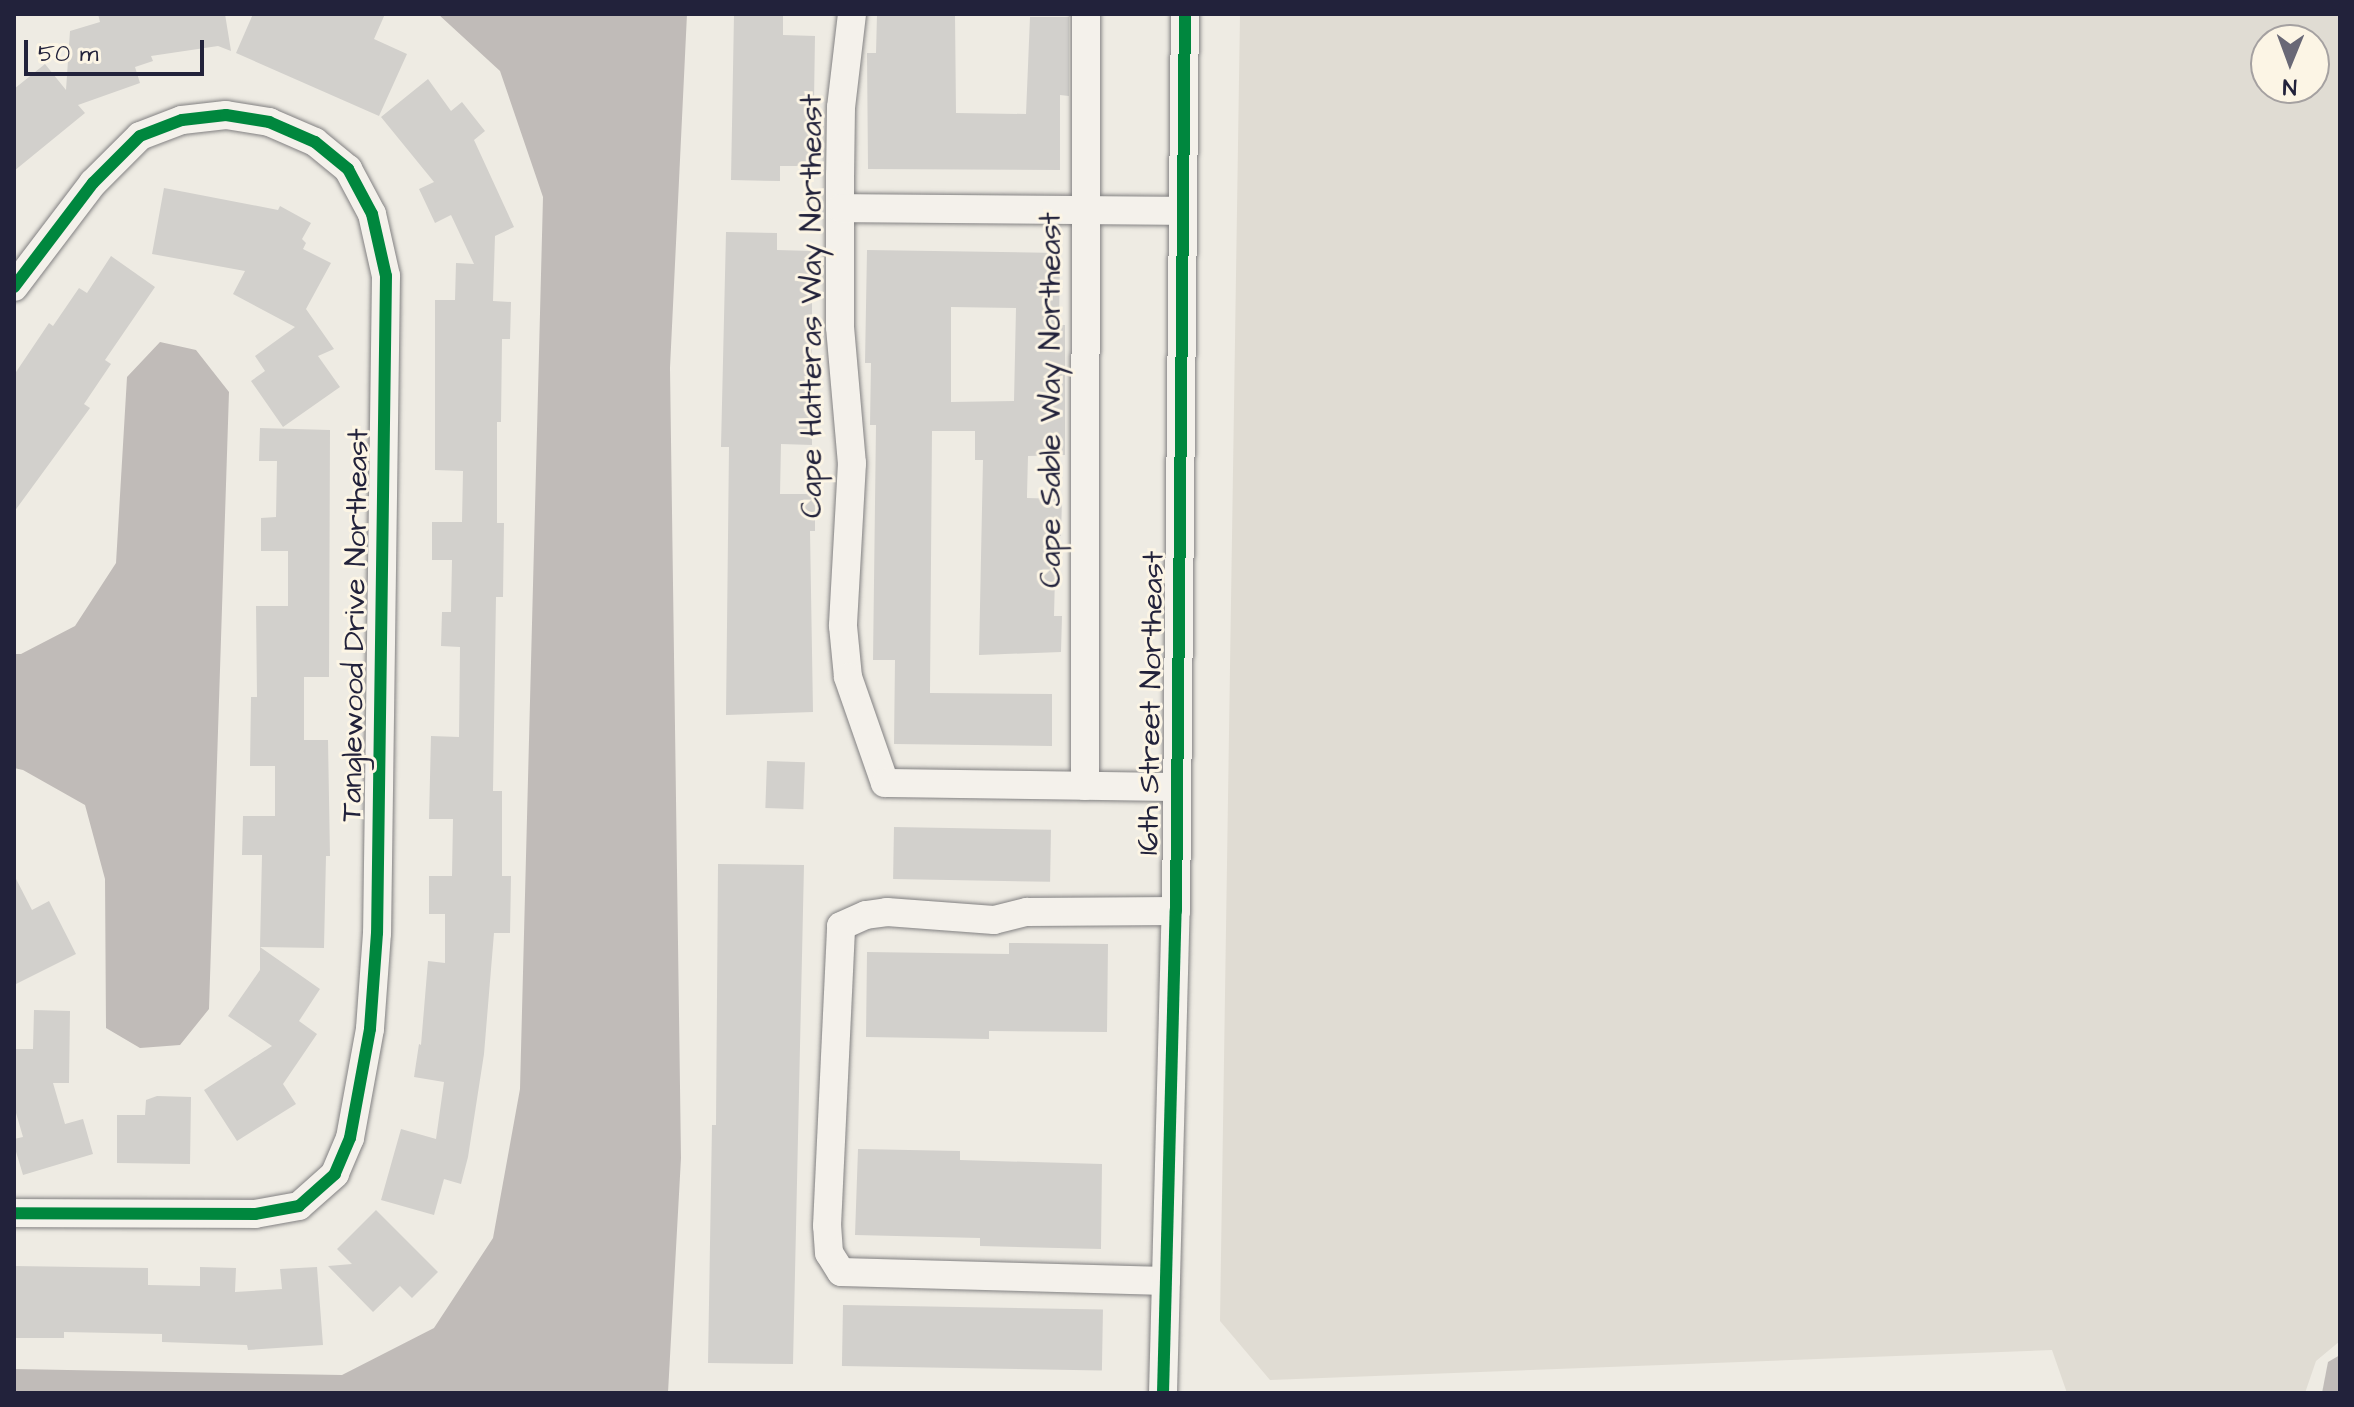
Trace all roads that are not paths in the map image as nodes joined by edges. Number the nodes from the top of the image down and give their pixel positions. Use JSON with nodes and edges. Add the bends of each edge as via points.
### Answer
{"nodes":[{"id":1,"x":852,"y":14,"type":"edge"},
{"id":2,"x":1086,"y":14,"type":"edge"},
{"id":3,"x":1185,"y":14,"type":"edge"},
{"id":4,"x":841,"y":208,"type":"junction"},
{"id":5,"x":1085,"y":211,"type":"junction"},
{"id":6,"x":1183,"y":211,"type":"junction"},
{"id":7,"x":14,"y":287,"type":"edge"},
{"id":8,"x":1085,"y":786,"type":"junction"},
{"id":9,"x":1176,"y":787,"type":"junction"},
{"id":10,"x":1176,"y":911,"type":"junction"},
{"id":11,"x":14,"y":1213,"type":"edge"},
{"id":12,"x":1166,"y":1281,"type":"junction"},
{"id":13,"x":1163,"y":1393,"type":"edge"}],
"edges":[{"from":1,"to":4,"type":"street","name":"Cape Hatteras Way Northeast","via":[[841,107]]},
{"from":2,"to":5,"type":"street","name":"Cape Sable Way Northeast"},
{"from":3,"to":6,"type":"street","name":"16th Street Northeast"},
{"from":4,"to":5,"type":"street"},
{"from":4,"to":8,"type":"street","name":"Cape Hatteras Way Northeast","via":[[840,327],[852,463],[843,626],[848,677],[885,783]]},
{"from":5,"to":6,"type":"street"},
{"from":5,"to":8,"type":"street","name":"Cape Sable Way Northeast"},
{"from":6,"to":9,"type":"street","name":"16th Street Northeast"},
{"from":7,"to":11,"type":"street","name":"Tanglewood Drive Northeast","via":[[93,183],[140,136],[182,120],[226,115],[269,122],[315,142],[348,169],[372,214],[386,276],[377,933],[370,1029],[350,1138],[335,1174],[299,1206],[255,1214]]},
{"from":8,"to":9,"type":"street"},
{"from":9,"to":10,"type":"street","name":"16th Street Northeast"},
{"from":10,"to":12,"type":"street","name":"16th Street Northeast"},
{"from":10,"to":12,"type":"street","via":[[1027,912],[994,920],[887,912],[841,926],[827,1226],[829,1253],[841,1272]]},
{"from":12,"to":13,"type":"street","name":"16th Street Northeast"}]}
